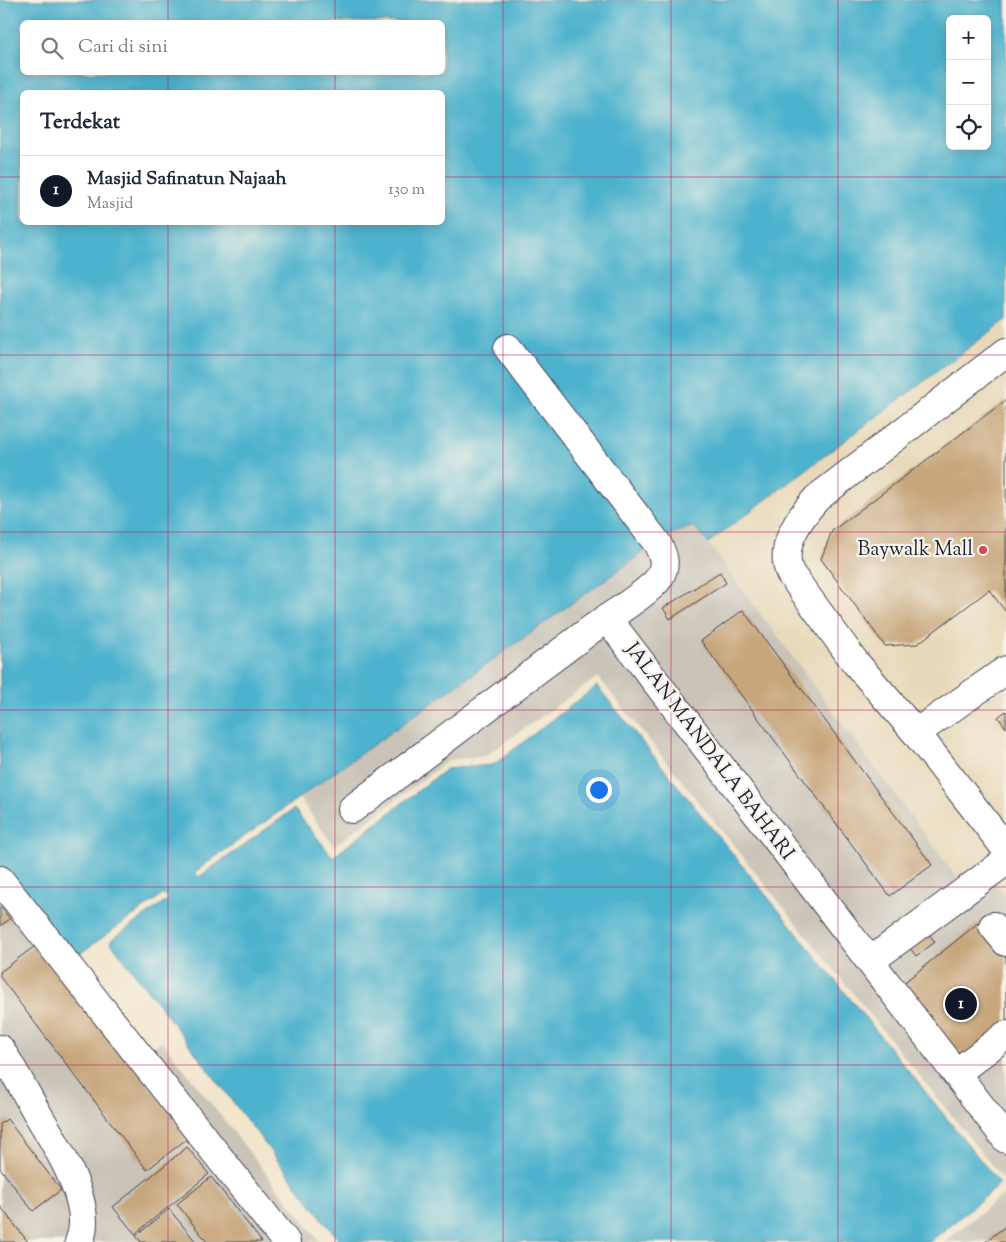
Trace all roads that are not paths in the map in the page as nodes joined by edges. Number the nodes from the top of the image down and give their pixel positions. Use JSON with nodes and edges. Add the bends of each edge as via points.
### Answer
{"nodes":[{"id":1,"x":508,"y":348,"type":"dead end"},
{"id":2,"x":1006,"y":352,"type":"edge"},
{"id":3,"x":607,"y":618,"type":"junction"},
{"id":4,"x":1006,"y":670,"type":"edge"},
{"id":5,"x":916,"y":733,"type":"junction"},
{"id":6,"x":352,"y":809,"type":"dead end"},
{"id":7,"x":1006,"y":849,"type":"edge"},
{"id":8,"x":1006,"y":861,"type":"edge"},
{"id":9,"x":0,"y":880,"type":"edge"},
{"id":10,"x":870,"y":961,"type":"junction"},
{"id":11,"x":1006,"y":1035,"type":"edge"},
{"id":12,"x":0,"y":1048,"type":"edge"},
{"id":13,"x":956,"y":1074,"type":"junction"},
{"id":14,"x":1006,"y":1138,"type":"edge"},
{"id":15,"x":79,"y":1242,"type":"edge"},
{"id":16,"x":286,"y":1242,"type":"edge"}],
"edges":[{"from":1,"to":3,"type":"lane","via":[[657,543],[665,558],[662,572],[653,586]]},
{"from":2,"to":5,"type":"lane","via":[[816,498],[795,528],[788,552],[790,573],[855,662]]},
{"from":3,"to":6,"type":"lane"},
{"from":3,"to":10,"type":"lane","name":"JALAN MANDALA BAHARI"},
{"from":4,"to":5,"type":"lane"},
{"from":5,"to":7,"type":"lane"},
{"from":8,"to":10,"type":"lane"},
{"from":9,"to":16,"type":"lane"},
{"from":10,"to":13,"type":"lane","name":"JALAN MANDALA BAHARI"},
{"from":11,"to":13,"type":"lane"},
{"from":12,"to":15,"type":"lane","via":[[68,1168],[82,1212]]},
{"from":13,"to":14,"type":"lane","name":"JALAN MANDALA BAHARI"}]}
